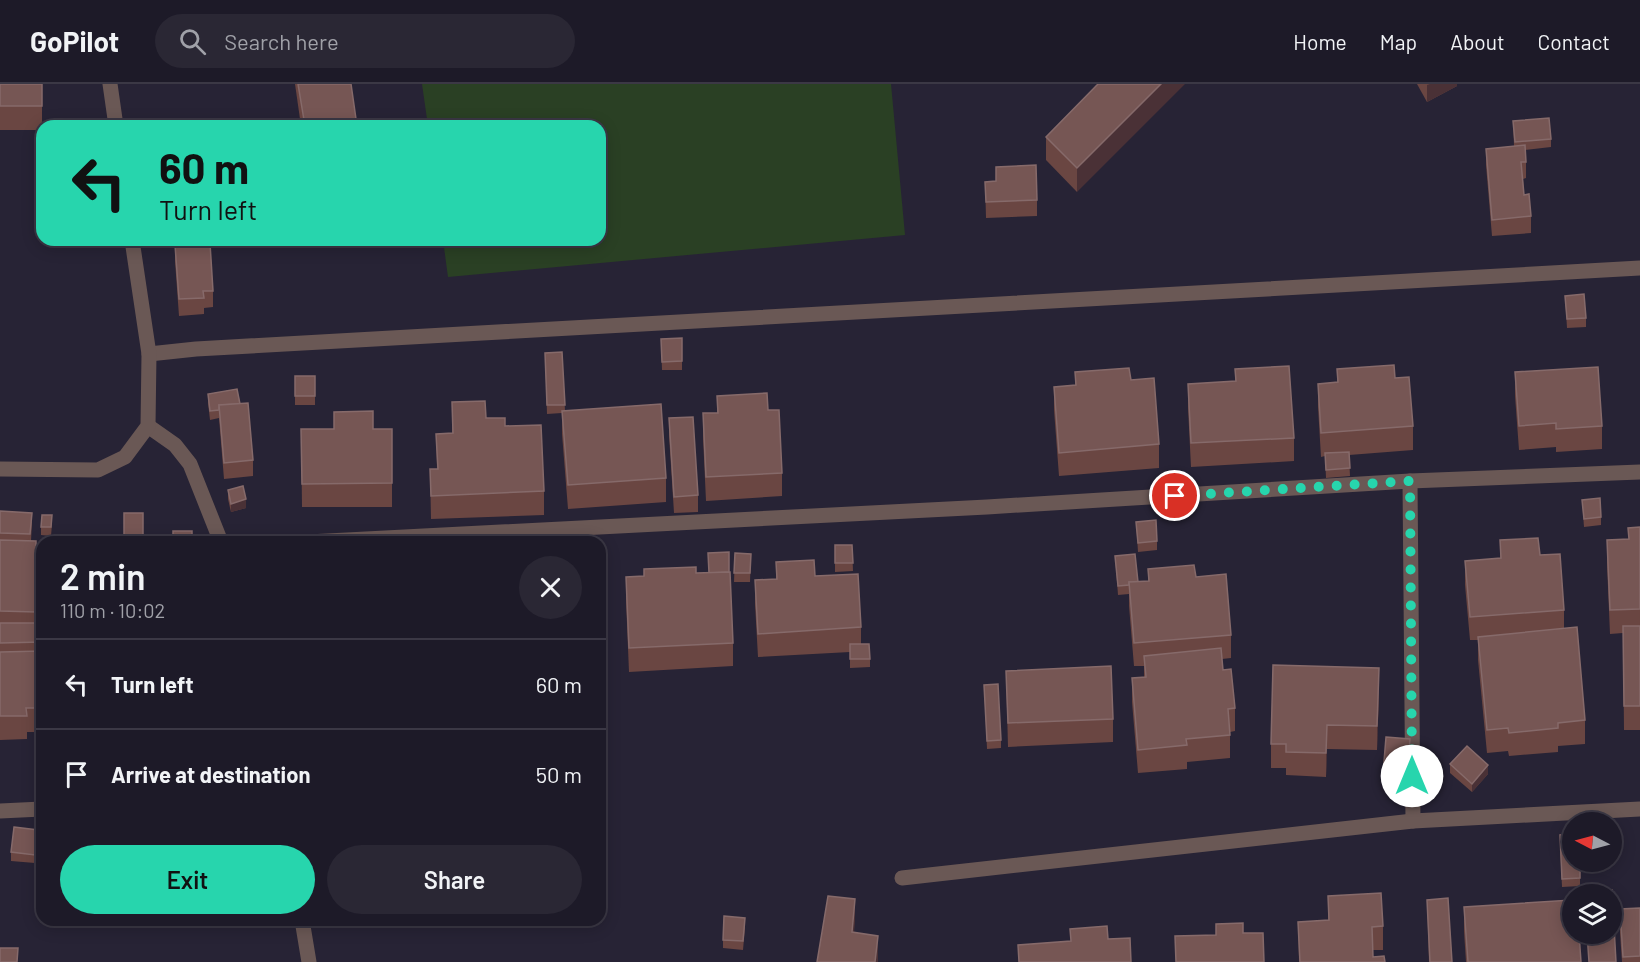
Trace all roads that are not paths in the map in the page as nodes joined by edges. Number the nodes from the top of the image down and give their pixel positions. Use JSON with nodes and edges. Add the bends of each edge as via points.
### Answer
{"nodes":[{"id":1,"x":110,"y":84,"type":"edge"},
{"id":2,"x":115,"y":120,"type":"edge"},
{"id":3,"x":133,"y":246,"type":"edge"},
{"id":4,"x":1640,"y":268,"type":"edge"},
{"id":5,"x":149,"y":354,"type":"junction"},
{"id":6,"x":148,"y":426,"type":"junction"},
{"id":7,"x":0,"y":470,"type":"edge"},
{"id":8,"x":1640,"y":472,"type":"edge"},
{"id":9,"x":1410,"y":481,"type":"junction"},
{"id":10,"x":219,"y":536,"type":"edge"},
{"id":11,"x":424,"y":536,"type":"edge"},
{"id":12,"x":36,"y":809,"type":"edge"},
{"id":13,"x":1640,"y":809,"type":"edge"},
{"id":14,"x":0,"y":811,"type":"edge"},
{"id":15,"x":1413,"y":821,"type":"junction"},
{"id":16,"x":902,"y":878,"type":"dead end"},
{"id":17,"x":303,"y":926,"type":"edge"},
{"id":18,"x":309,"y":962,"type":"edge"}],
"edges":[{"from":1,"to":2,"type":"street"},
{"from":3,"to":5,"type":"street"},
{"from":4,"to":5,"type":"street"},
{"from":5,"to":6,"type":"street"},
{"from":6,"to":7,"type":"street","via":[[125,457],[98,470]]},
{"from":6,"to":10,"type":"street","via":[[175,445],[190,464]]},
{"from":8,"to":9,"type":"street"},
{"from":9,"to":11,"type":"street"},
{"from":9,"to":15,"type":"street"},
{"from":12,"to":14,"type":"street"},
{"from":13,"to":15,"type":"street"},
{"from":15,"to":16,"type":"street"},
{"from":17,"to":18,"type":"street"}]}
